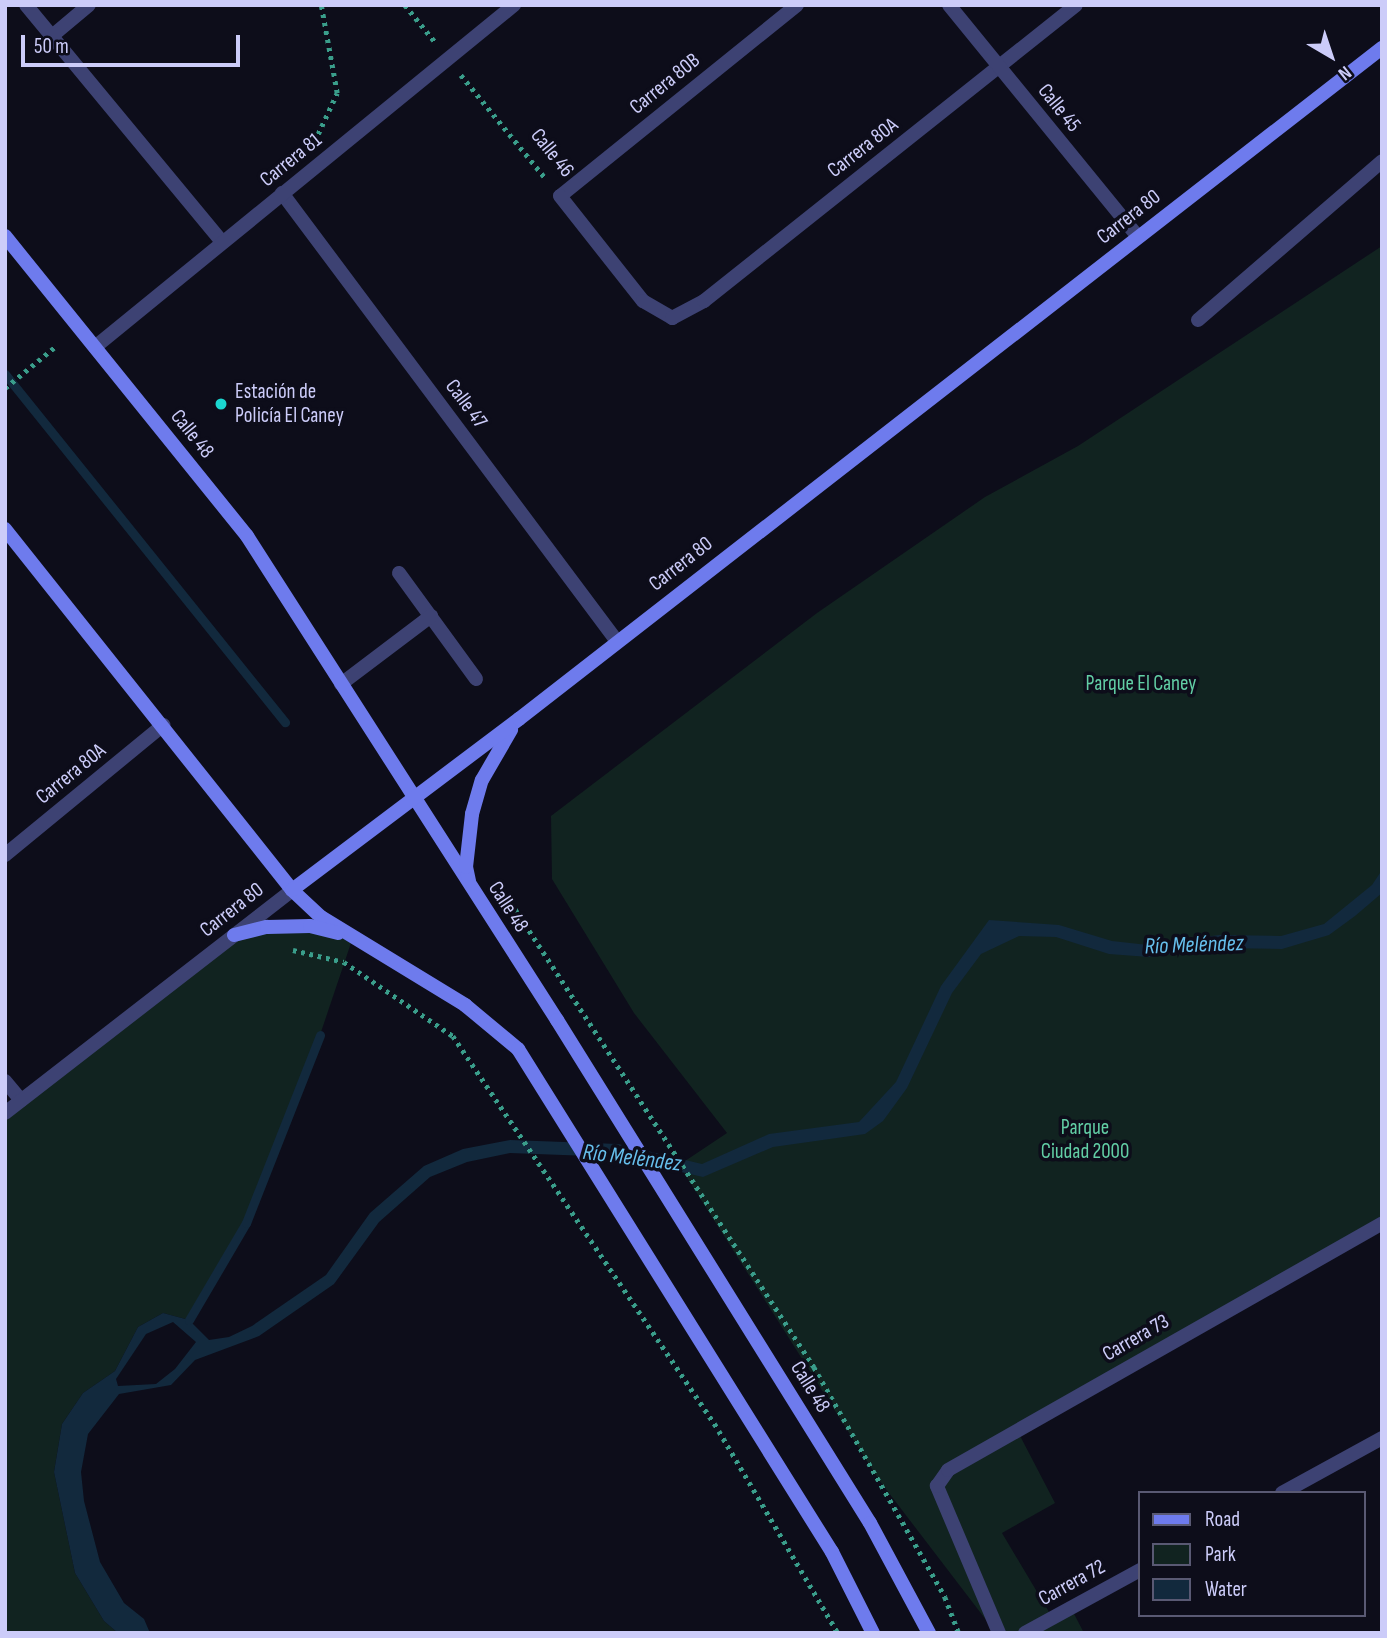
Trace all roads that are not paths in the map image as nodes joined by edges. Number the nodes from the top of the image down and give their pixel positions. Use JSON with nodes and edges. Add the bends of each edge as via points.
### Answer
{"nodes":[{"id":1,"x":26,"y":5,"type":"edge"},
{"id":2,"x":89,"y":5,"type":"edge"},
{"id":3,"x":514,"y":5,"type":"edge"},
{"id":4,"x":797,"y":5,"type":"edge"},
{"id":5,"x":948,"y":5,"type":"edge"},
{"id":6,"x":1076,"y":5,"type":"edge"},
{"id":7,"x":51,"y":36,"type":"junction"},
{"id":8,"x":1382,"y":48,"type":"edge"},
{"id":9,"x":999,"y":68,"type":"junction"},
{"id":10,"x":1382,"y":161,"type":"edge"},
{"id":11,"x":282,"y":193,"type":"junction"},
{"id":12,"x":560,"y":196,"type":"joint"},
{"id":13,"x":5,"y":236,"type":"edge"},
{"id":14,"x":1138,"y":237,"type":"junction"},
{"id":15,"x":222,"y":242,"type":"junction"},
{"id":16,"x":672,"y":318,"type":"joint"},
{"id":17,"x":1198,"y":320,"type":"dead end"},
{"id":18,"x":95,"y":347,"type":"junction"},
{"id":19,"x":5,"y":529,"type":"edge"},
{"id":20,"x":400,"y":573,"type":"dead end"},
{"id":21,"x":431,"y":616,"type":"junction"},
{"id":22,"x":616,"y":640,"type":"junction"},
{"id":23,"x":476,"y":679,"type":"dead end"},
{"id":24,"x":341,"y":684,"type":"junction"},
{"id":25,"x":519,"y":719,"type":"junction"},
{"id":26,"x":163,"y":725,"type":"junction"},
{"id":27,"x":413,"y":798,"type":"junction"},
{"id":28,"x":5,"y":855,"type":"edge"},
{"id":29,"x":292,"y":890,"type":"junction"},
{"id":30,"x":471,"y":890,"type":"junction"},
{"id":31,"x":234,"y":935,"type":"junction"},
{"id":32,"x":353,"y":937,"type":"junction"},
{"id":33,"x":5,"y":1081,"type":"edge"},
{"id":34,"x":21,"y":1100,"type":"junction"},
{"id":35,"x":5,"y":1113,"type":"edge"},
{"id":36,"x":1382,"y":1223,"type":"edge"},
{"id":37,"x":1382,"y":1438,"type":"edge"},
{"id":38,"x":1286,"y":1491,"type":"edge"},
{"id":39,"x":1138,"y":1571,"type":"edge"},
{"id":40,"x":873,"y":1633,"type":"edge"},
{"id":41,"x":929,"y":1633,"type":"edge"},
{"id":42,"x":999,"y":1633,"type":"edge"},
{"id":43,"x":1025,"y":1633,"type":"edge"}],
"edges":[{"from":1,"to":7,"type":"street"},
{"from":2,"to":7,"type":"street"},
{"from":3,"to":11,"type":"street","name":"Carrera 81"},
{"from":4,"to":12,"type":"street","name":"Carrera 80B"},
{"from":5,"to":9,"type":"street","name":"Calle 45"},
{"from":6,"to":9,"type":"street","name":"Carrera 80A"},
{"from":7,"to":15,"type":"street"},
{"from":8,"to":14,"type":"main road","name":"Carrera 80"},
{"from":9,"to":14,"type":"street","name":"Calle 45"},
{"from":9,"to":16,"type":"street","name":"Carrera 80A","via":[[704,301]]},
{"from":10,"to":17,"type":"street"},
{"from":11,"to":15,"type":"street","name":"Carrera 81"},
{"from":11,"to":22,"type":"street","name":"Calle 47"},
{"from":12,"to":16,"type":"street","name":"Calle 46","via":[[643,301]]},
{"from":13,"to":18,"type":"main road","name":"Calle 48"},
{"from":14,"to":22,"type":"main road","name":"Carrera 80"},
{"from":15,"to":18,"type":"street","name":"Carrera 81"},
{"from":18,"to":24,"type":"main road","name":"Calle 48","via":[[247,536]]},
{"from":19,"to":26,"type":"main road"},
{"from":20,"to":21,"type":"street"},
{"from":21,"to":23,"type":"street"},
{"from":21,"to":24,"type":"street"},
{"from":22,"to":25,"type":"main road","name":"Carrera 80"},
{"from":24,"to":27,"type":"main road","name":"Calle 48"},
{"from":25,"to":27,"type":"main road","name":"Carrera 80"},
{"from":25,"to":30,"type":"main road","via":[[482,780],[472,814],[466,867]]},
{"from":26,"to":28,"type":"street","name":"Carrera 80A"},
{"from":26,"to":29,"type":"main road"},
{"from":27,"to":29,"type":"main road","name":"Carrera 80"},
{"from":27,"to":30,"type":"main road","name":"Calle 48"},
{"from":29,"to":31,"type":"street","name":"Carrera 80"},
{"from":29,"to":32,"type":"main road"},
{"from":30,"to":41,"type":"main road","name":"Calle 48","via":[[558,1020],[870,1523]]},
{"from":31,"to":32,"type":"main road","via":[[267,926],[310,926]]},
{"from":31,"to":34,"type":"street","name":"Carrera 80"},
{"from":32,"to":40,"type":"main road","via":[[465,1004],[518,1049],[832,1552]]},
{"from":33,"to":34,"type":"street"},
{"from":34,"to":35,"type":"street","name":"Carrera 80"},
{"from":36,"to":42,"type":"street","name":"Carrera 73","via":[[948,1470],[937,1486]]},
{"from":37,"to":38,"type":"street"},
{"from":39,"to":43,"type":"street","name":"Carrera 72"}]}
